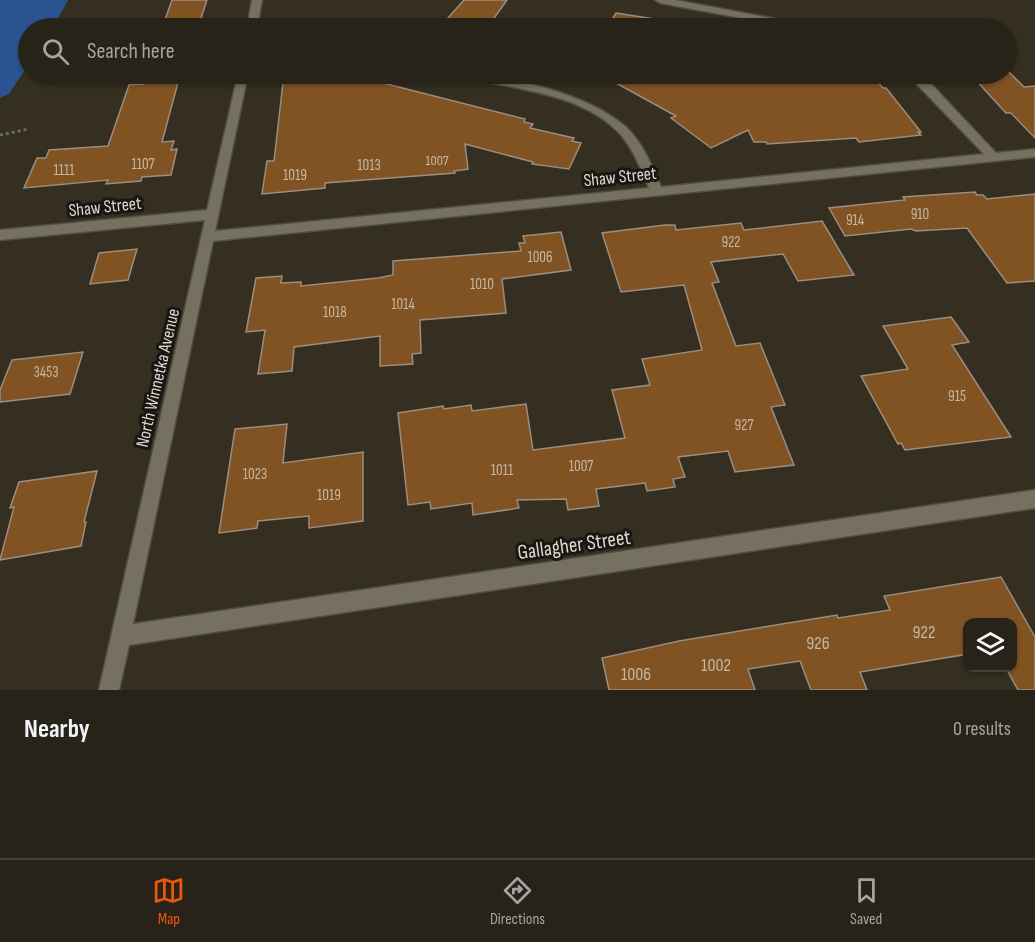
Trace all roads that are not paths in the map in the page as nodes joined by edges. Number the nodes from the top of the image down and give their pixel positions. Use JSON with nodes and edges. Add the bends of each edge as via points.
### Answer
{"nodes":[{"id":1,"x":257,"y":0,"type":"edge"},
{"id":2,"x":660,"y":0,"type":"edge"},
{"id":3,"x":254,"y":18,"type":"edge"},
{"id":4,"x":755,"y":18,"type":"edge"},
{"id":5,"x":241,"y":84,"type":"edge"},
{"id":6,"x":502,"y":84,"type":"edge"},
{"id":7,"x":924,"y":84,"type":"edge"},
{"id":8,"x":1035,"y":153,"type":"edge"},
{"id":9,"x":993,"y":157,"type":"junction"},
{"id":10,"x":657,"y":192,"type":"junction"},
{"id":11,"x":214,"y":214,"type":"junction"},
{"id":12,"x":0,"y":235,"type":"edge"},
{"id":13,"x":209,"y":237,"type":"junction"},
{"id":14,"x":1035,"y":499,"type":"edge"},
{"id":15,"x":120,"y":636,"type":"junction"},
{"id":16,"x":109,"y":690,"type":"edge"}],
"edges":[{"from":1,"to":3,"type":"street"},
{"from":2,"to":4,"type":"street"},
{"from":5,"to":11,"type":"street","name":"North Winnetka Avenue"},
{"from":6,"to":10,"type":"street","via":[[585,105],[617,125],[637,149]]},
{"from":7,"to":9,"type":"street"},
{"from":8,"to":9,"type":"street","name":"Shaw Street"},
{"from":9,"to":10,"type":"street","name":"Shaw Street"},
{"from":10,"to":13,"type":"street","name":"Shaw Street"},
{"from":11,"to":12,"type":"street","name":"Shaw Street"},
{"from":11,"to":13,"type":"street","name":"North Winnetka Avenue"},
{"from":13,"to":15,"type":"street","name":"North Winnetka Avenue"},
{"from":14,"to":15,"type":"street","name":"Gallagher Street"},
{"from":15,"to":16,"type":"street","name":"North Winnetka Avenue"}]}
